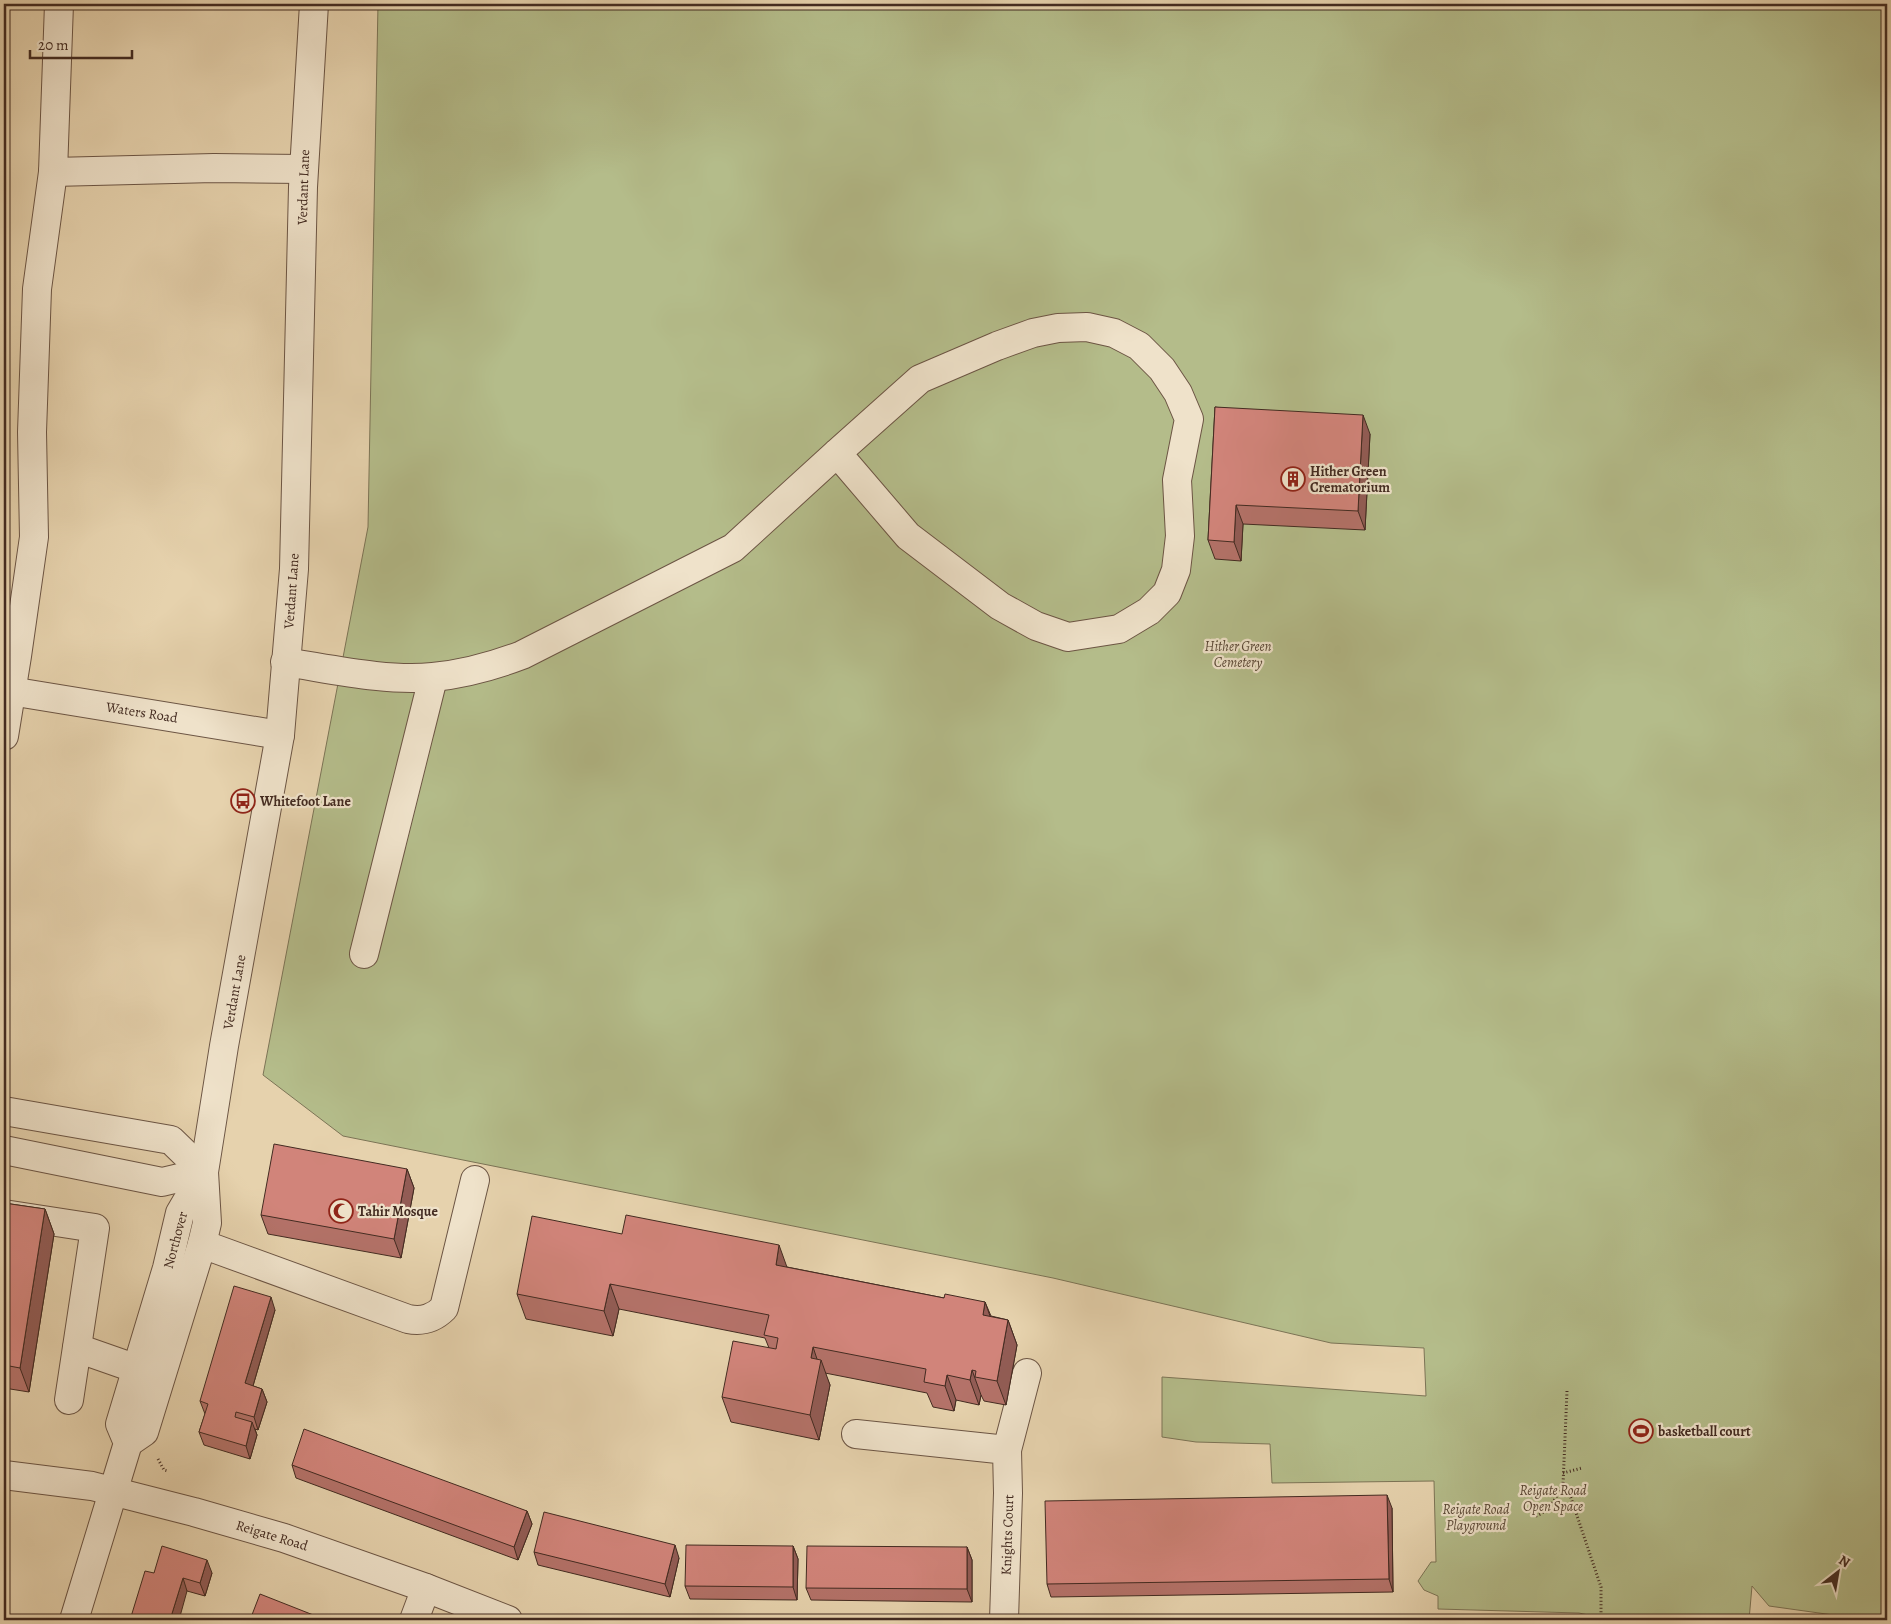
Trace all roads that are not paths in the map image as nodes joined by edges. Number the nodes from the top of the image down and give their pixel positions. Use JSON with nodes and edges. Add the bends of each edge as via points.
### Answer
{"nodes":[{"id":1,"x":59,"y":4,"type":"edge"},
{"id":2,"x":314,"y":4,"type":"edge"},
{"id":3,"x":304,"y":168,"type":"junction"},
{"id":4,"x":53,"y":172,"type":"junction"},
{"id":5,"x":837,"y":453,"type":"junction"},
{"id":6,"x":285,"y":662,"type":"junction"},
{"id":7,"x":433,"y":678,"type":"junction"},
{"id":8,"x":7,"y":691,"type":"edge"},
{"id":9,"x":280,"y":735,"type":"junction"},
{"id":10,"x":4,"y":736,"type":"edge"},
{"id":11,"x":364,"y":954,"type":"dead end"},
{"id":12,"x":4,"y":1110,"type":"edge"},
{"id":13,"x":4,"y":1150,"type":"edge"},
{"id":14,"x":204,"y":1172,"type":"junction"},
{"id":15,"x":475,"y":1180,"type":"dead end"},
{"id":16,"x":4,"y":1214,"type":"edge"},
{"id":17,"x":202,"y":1244,"type":"junction"},
{"id":18,"x":77,"y":1348,"type":"junction"},
{"id":19,"x":137,"y":1369,"type":"junction"},
{"id":20,"x":1027,"y":1373,"type":"dead end"},
{"id":21,"x":69,"y":1400,"type":"dead end"},
{"id":22,"x":856,"y":1434,"type":"dead end"},
{"id":23,"x":128,"y":1443,"type":"junction"},
{"id":24,"x":1007,"y":1450,"type":"junction"},
{"id":25,"x":4,"y":1475,"type":"edge"},
{"id":26,"x":114,"y":1492,"type":"junction"},
{"id":27,"x":426,"y":1588,"type":"junction"},
{"id":28,"x":74,"y":1620,"type":"edge"},
{"id":29,"x":414,"y":1620,"type":"edge"},
{"id":30,"x":508,"y":1620,"type":"edge"},
{"id":31,"x":1004,"y":1620,"type":"edge"}],
"edges":[{"from":1,"to":4,"type":"street"},
{"from":2,"to":3,"type":"street","name":"Verdant Lane"},
{"from":3,"to":4,"type":"street"},
{"from":3,"to":6,"type":"street","name":"Verdant Lane","via":[[294,559]]},
{"from":4,"to":8,"type":"street","via":[[37,289],[32,432],[34,537]]},
{"from":5,"to":5,"type":"street","via":[[908,536],[1000,606],[1044,629],[1068,637],[1118,629],[1149,611],[1167,593],[1176,570],[1180,536],[1177,480],[1189,420],[1178,393],[1162,369],[1139,346],[1114,333],[1087,327],[1033,333],[920,379]]},
{"from":5,"to":7,"type":"street","via":[[733,548],[522,655],[496,665]]},
{"from":6,"to":7,"type":"street","via":[[376,675]]},
{"from":6,"to":9,"type":"street","name":"Verdant Lane"},
{"from":7,"to":11,"type":"street"},
{"from":8,"to":9,"type":"street","name":"Waters Road"},
{"from":8,"to":10,"type":"street"},
{"from":9,"to":14,"type":"street","name":"Verdant Lane"},
{"from":12,"to":14,"type":"street","via":[[171,1140]]},
{"from":13,"to":14,"type":"street","via":[[162,1182]]},
{"from":14,"to":17,"type":"street","name":"Northover","via":[[207,1223]]},
{"from":14,"to":19,"type":"street","name":"Northover","via":[[180,1213]]},
{"from":15,"to":17,"type":"street","via":[[444,1308],[437,1316],[427,1319],[408,1319]]},
{"from":16,"to":18,"type":"street","via":[[95,1228]]},
{"from":17,"to":23,"type":"street","name":"Northover","via":[[144,1432]]},
{"from":18,"to":19,"type":"street"},
{"from":18,"to":21,"type":"street"},
{"from":19,"to":23,"type":"street","name":"Northover","via":[[120,1424]]},
{"from":20,"to":24,"type":"street","name":"Knights Court"},
{"from":22,"to":24,"type":"street"},
{"from":23,"to":26,"type":"street"},
{"from":24,"to":31,"type":"street","name":"Knights Court"},
{"from":25,"to":26,"type":"street","name":"Reigate Road","via":[[80,1484]]},
{"from":26,"to":27,"type":"street","name":"Reigate Road","via":[[284,1538]]},
{"from":26,"to":28,"type":"street"},
{"from":27,"to":29,"type":"street"},
{"from":27,"to":30,"type":"street","name":"Reigate Road"}]}
